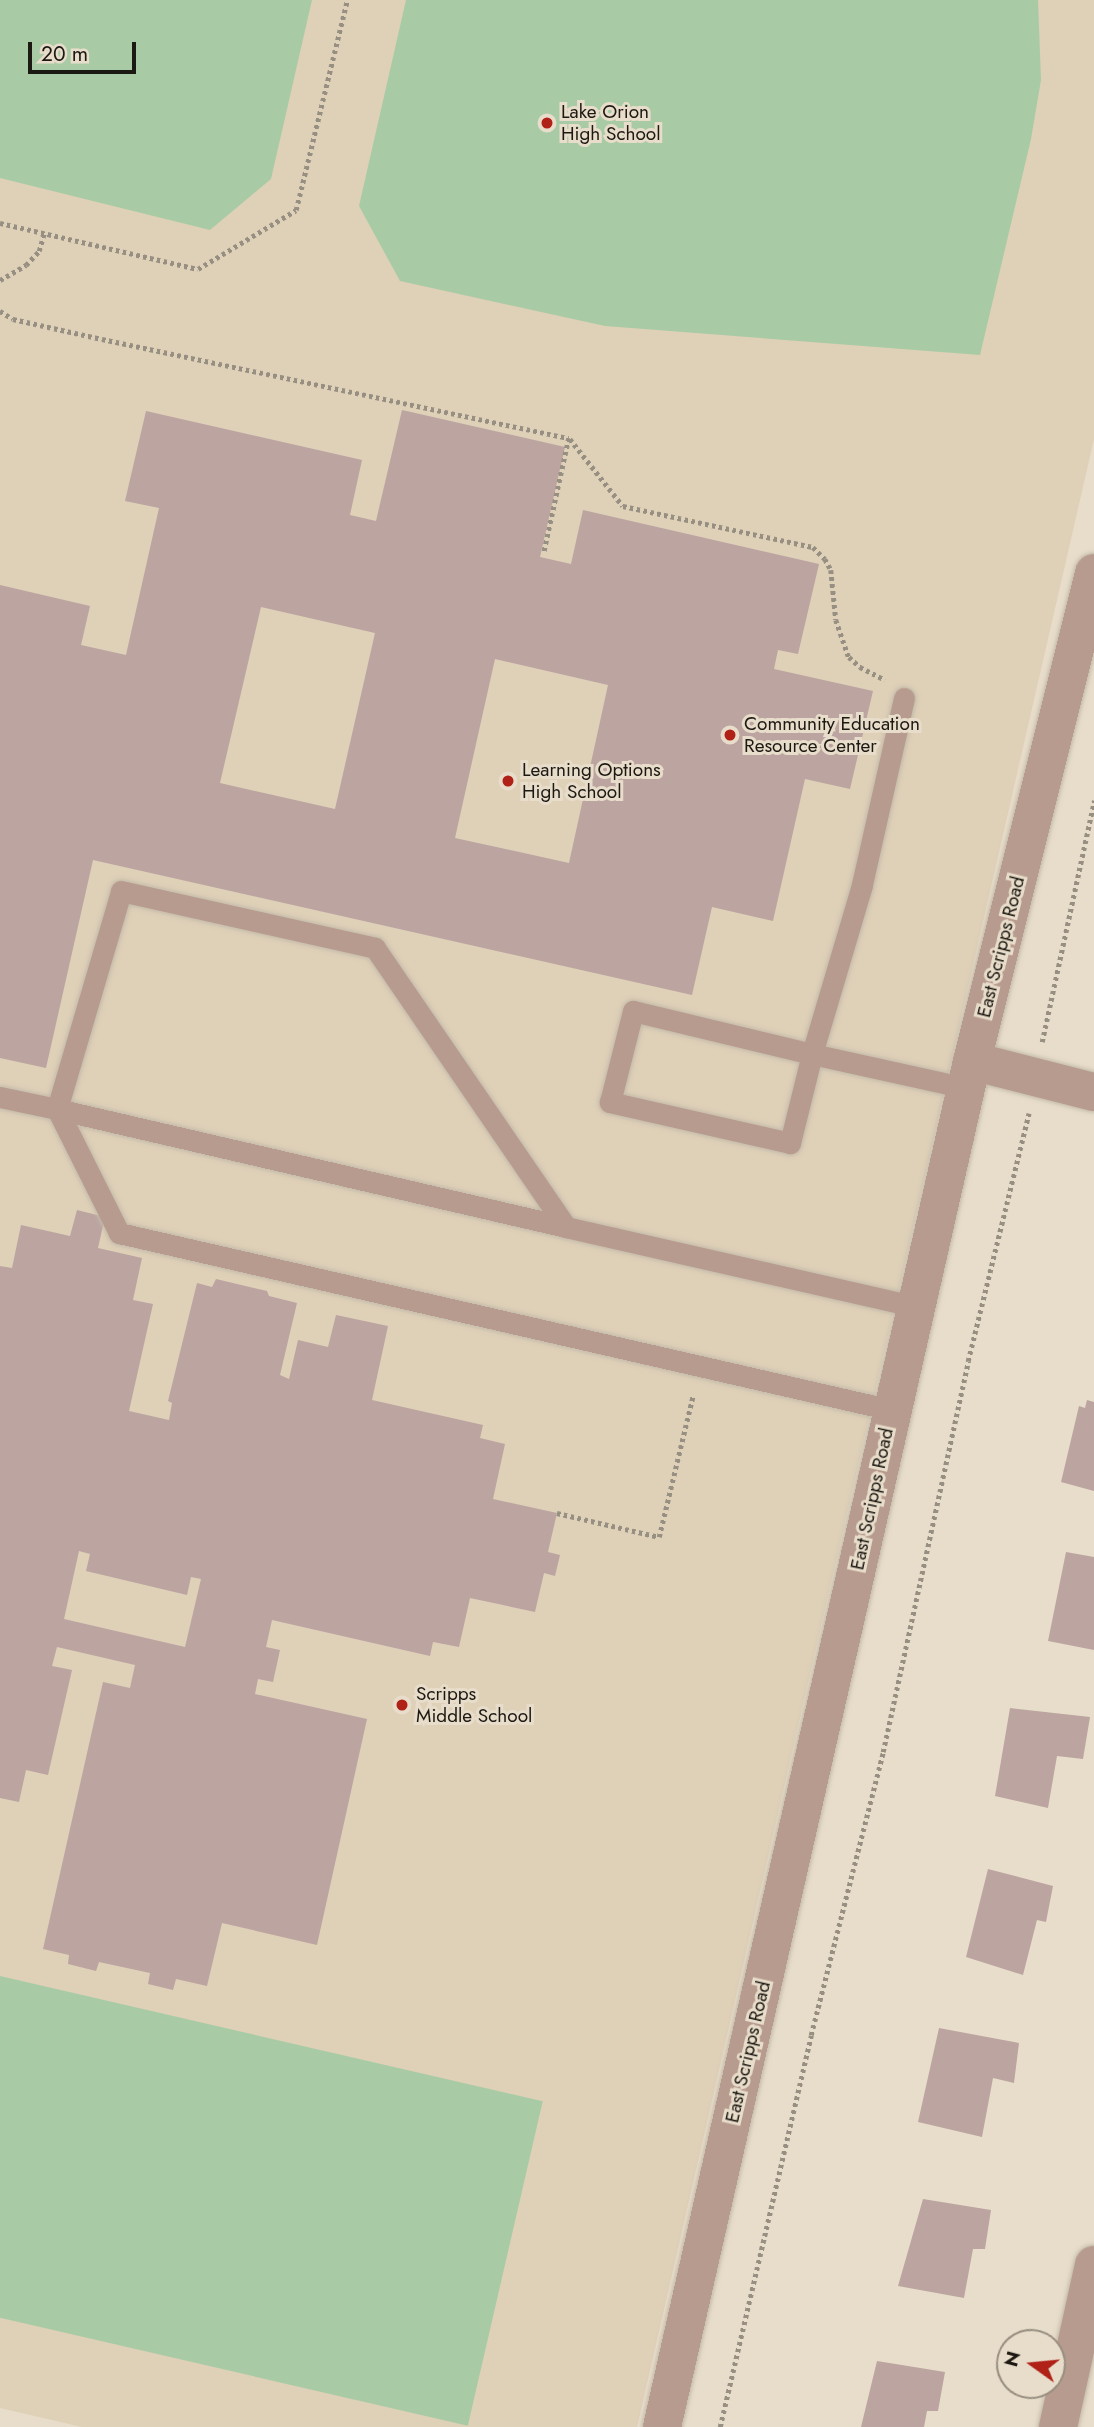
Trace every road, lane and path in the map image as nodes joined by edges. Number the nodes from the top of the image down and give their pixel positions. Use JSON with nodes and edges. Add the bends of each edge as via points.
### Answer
{"nodes":[{"id":1,"x":347,"y":0,"type":"edge"},
{"id":2,"x":0,"y":223,"type":"edge"},
{"id":3,"x":44,"y":234,"type":"junction"},
{"id":4,"x":0,"y":280,"type":"edge"},
{"id":5,"x":0,"y":311,"type":"edge"},
{"id":6,"x":569,"y":438,"type":"junction"},
{"id":7,"x":544,"y":553,"type":"dead end"},
{"id":8,"x":1094,"y":573,"type":"edge"},
{"id":9,"x":904,"y":698,"type":"joint"},
{"id":10,"x":1094,"y":801,"type":"edge"},
{"id":11,"x":812,"y":1054,"type":"junction"},
{"id":12,"x":969,"y":1075,"type":"junction"},
{"id":13,"x":1036,"y":1077,"type":"junction"},
{"id":14,"x":1094,"y":1092,"type":"edge"},
{"id":15,"x":0,"y":1097,"type":"edge"},
{"id":16,"x":57,"y":1109,"type":"junction"},
{"id":17,"x":566,"y":1227,"type":"junction"},
{"id":18,"x":915,"y":1306,"type":"junction"},
{"id":19,"x":694,"y":1391,"type":"dead end"},
{"id":20,"x":892,"y":1410,"type":"junction"},
{"id":21,"x":557,"y":1513,"type":"dead end"},
{"id":22,"x":1094,"y":2264,"type":"edge"},
{"id":23,"x":662,"y":2427,"type":"edge"},
{"id":24,"x":720,"y":2427,"type":"edge"},
{"id":25,"x":1058,"y":2427,"type":"edge"}],
"edges":[{"from":1,"to":3,"type":"path","via":[[296,210],[198,269]]},
{"from":2,"to":3,"type":"path"},
{"from":3,"to":4,"type":"path","via":[[39,251],[26,265]]},
{"from":5,"to":6,"type":"path","via":[[13,319],[102,340]]},
{"from":6,"to":7,"type":"path"},
{"from":6,"to":9,"type":"path","via":[[623,506],[813,547],[831,570],[836,620],[849,657],[895,685]]},
{"from":8,"to":12,"type":"street","name":"East Scripps Road"},
{"from":9,"to":11,"type":"lane","via":[[862,885]]},
{"from":10,"to":13,"type":"path"},
{"from":11,"to":11,"type":"lane","via":[[790,1143],[610,1102],[633,1011]]},
{"from":11,"to":12,"type":"lane"},
{"from":12,"to":13,"type":"street"},
{"from":12,"to":18,"type":"street","name":"East Scripps Road"},
{"from":13,"to":14,"type":"street"},
{"from":13,"to":24,"type":"path","via":[[883,1752],[811,2035]]},
{"from":15,"to":16,"type":"lane"},
{"from":16,"to":17,"type":"lane"},
{"from":16,"to":17,"type":"lane","via":[[121,891],[366,945],[375,948]]},
{"from":16,"to":20,"type":"lane","via":[[119,1233]]},
{"from":17,"to":18,"type":"lane"},
{"from":18,"to":20,"type":"street","name":"East Scripps Road"},
{"from":19,"to":21,"type":"path","via":[[659,1537]]},
{"from":20,"to":23,"type":"street","name":"East Scripps Road"},
{"from":22,"to":25,"type":"street"}]}
